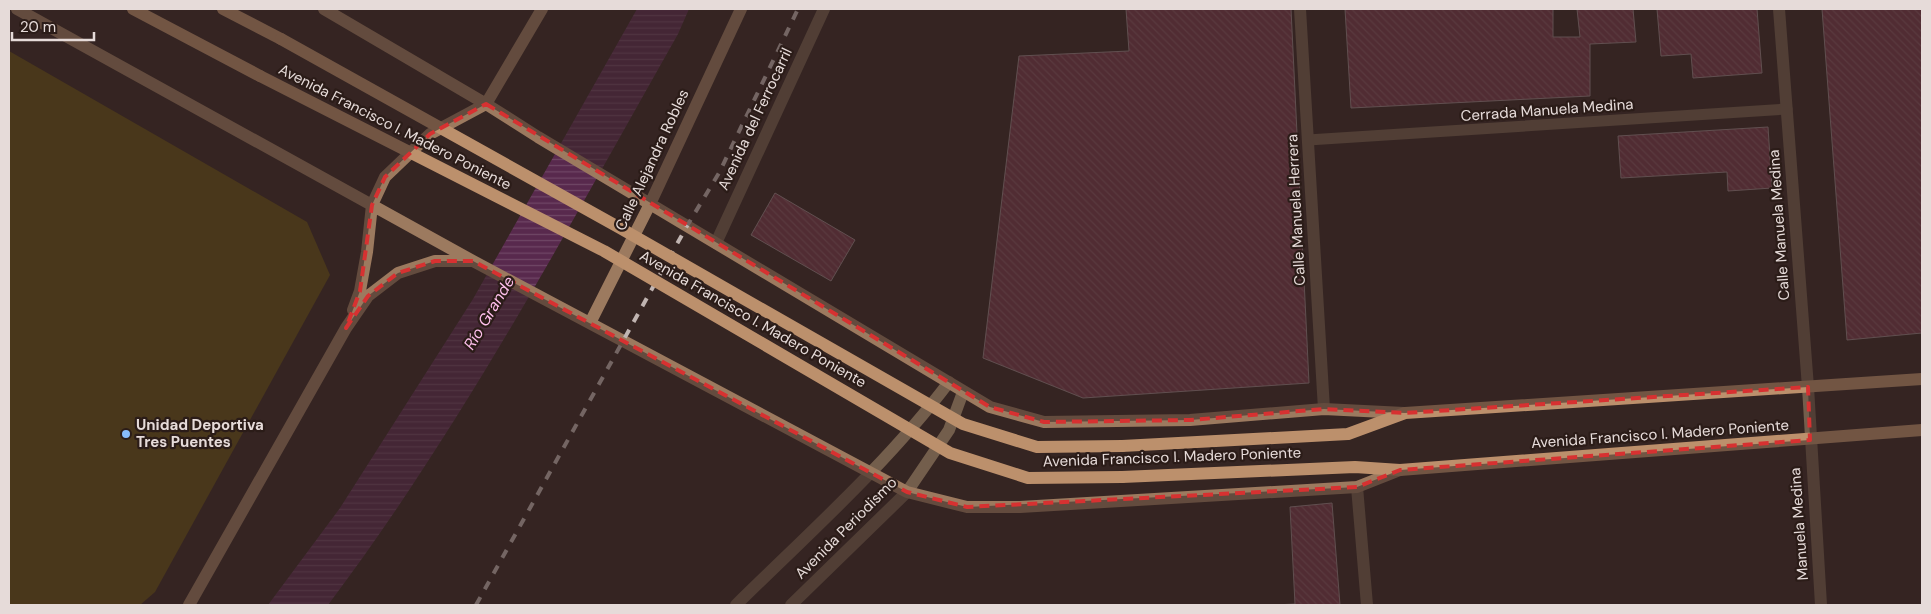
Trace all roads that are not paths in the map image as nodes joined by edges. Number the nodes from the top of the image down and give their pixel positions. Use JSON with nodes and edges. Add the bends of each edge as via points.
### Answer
{"nodes":[{"id":1,"x":17,"y":9,"type":"edge"},
{"id":2,"x":133,"y":9,"type":"edge"},
{"id":3,"x":223,"y":9,"type":"edge"},
{"id":4,"x":324,"y":9,"type":"edge"},
{"id":5,"x":542,"y":9,"type":"edge"},
{"id":6,"x":740,"y":9,"type":"edge"},
{"id":7,"x":824,"y":9,"type":"edge"},
{"id":8,"x":1300,"y":9,"type":"edge"},
{"id":9,"x":1779,"y":9,"type":"edge"},
{"id":10,"x":486,"y":104,"type":"junction"},
{"id":11,"x":1787,"y":109,"type":"junction"},
{"id":12,"x":1308,"y":140,"type":"junction"},
{"id":13,"x":650,"y":204,"type":"junction"},
{"id":14,"x":372,"y":205,"type":"junction"},
{"id":15,"x":716,"y":243,"type":"junction"},
{"id":16,"x":474,"y":261,"type":"junction"},
{"id":17,"x":590,"y":323,"type":"junction"},
{"id":18,"x":346,"y":328,"type":"junction"},
{"id":19,"x":1922,"y":379,"type":"edge"},
{"id":20,"x":949,"y":382,"type":"junction"},
{"id":21,"x":1808,"y":388,"type":"junction"},
{"id":22,"x":963,"y":392,"type":"junction"},
{"id":23,"x":1324,"y":409,"type":"junction"},
{"id":24,"x":1405,"y":413,"type":"junction"},
{"id":25,"x":1922,"y":430,"type":"edge"},
{"id":26,"x":1810,"y":440,"type":"junction"},
{"id":27,"x":1400,"y":470,"type":"junction"},
{"id":28,"x":871,"y":472,"type":"junction"},
{"id":29,"x":1358,"y":487,"type":"junction"},
{"id":30,"x":908,"y":492,"type":"junction"},
{"id":31,"x":189,"y":605,"type":"edge"},
{"id":32,"x":736,"y":605,"type":"edge"},
{"id":33,"x":791,"y":605,"type":"edge"},
{"id":34,"x":1367,"y":605,"type":"edge"},
{"id":35,"x":1821,"y":605,"type":"edge"}],
"edges":[{"from":1,"to":14,"type":"main road"},
{"from":2,"to":27,"type":"main road","name":"Avenida Francisco I. Madero Poniente","bridge":true,"via":[[604,251],[950,453],[1028,478],[1355,467]]},
{"from":3,"to":24,"type":"main road","name":"Avenida Francisco I. Madero Poniente","bridge":true,"via":[[620,228],[962,424],[1037,447],[1122,446],[1348,434]]},
{"from":4,"to":10,"type":"main road"},
{"from":5,"to":10,"type":"main road"},
{"from":6,"to":13,"type":"main road","name":"Calle Alejandra Robles"},
{"from":7,"to":15,"type":"street","name":"Avenida del Ferrocarril"},
{"from":8,"to":12,"type":"street","name":"Calle Manuela Herrera"},
{"from":9,"to":11,"type":"street","name":"Calle Manuela Medina"},
{"from":10,"to":13,"type":"main road","name":"Avenida Francisco I. Madero Poniente"},
{"from":10,"to":14,"type":"main road","via":[[430,134],[385,177]]},
{"from":11,"to":12,"type":"lane","name":"Cerrada Manuela Medina"},
{"from":11,"to":21,"type":"street","name":"Calle Manuela Medina"},
{"from":12,"to":23,"type":"street","name":"Calle Manuela Herrera"},
{"from":13,"to":15,"type":"main road","name":"Avenida Francisco I. Madero Poniente"},
{"from":13,"to":17,"type":"main road","name":"Calle Alejandra Robles"},
{"from":14,"to":16,"type":"main road"},
{"from":14,"to":18,"type":"main road","via":[[360,291]]},
{"from":15,"to":20,"type":"main road","name":"Avenida Francisco I. Madero Poniente"},
{"from":16,"to":17,"type":"main road","name":"Avenida Francisco I. Madero Poniente"},
{"from":16,"to":18,"type":"main road","via":[[435,261],[398,273],[368,296]]},
{"from":17,"to":28,"type":"main road","name":"Avenida Francisco I. Madero Poniente"},
{"from":18,"to":31,"type":"main road"},
{"from":19,"to":21,"type":"main road","name":"Avenida Francisco I. Madero Poniente"},
{"from":20,"to":22,"type":"main road","name":"Avenida Francisco I. Madero Poniente"},
{"from":20,"to":28,"type":"street","name":"Avenida Periodismo","via":[[918,423]]},
{"from":21,"to":24,"type":"main road","name":"Avenida Francisco I. Madero Poniente"},
{"from":21,"to":26,"type":"street","name":"Calle Manuela Medina"},
{"from":22,"to":23,"type":"main road","name":"Avenida Francisco I. Madero Poniente","via":[[990,407],[1044,422],[1190,420]]},
{"from":22,"to":30,"type":"street","name":"Avenida Periodismo","via":[[949,430]]},
{"from":23,"to":24,"type":"main road","name":"Avenida Francisco I. Madero Poniente"},
{"from":25,"to":26,"type":"main road","name":"Avenida Francisco I. Madero Poniente"},
{"from":26,"to":27,"type":"main road","name":"Avenida Francisco I. Madero Poniente"},
{"from":26,"to":35,"type":"street","name":"Manuela Medina"},
{"from":27,"to":29,"type":"main road","name":"Avenida Francisco I. Madero Poniente"},
{"from":28,"to":30,"type":"main road","name":"Avenida Francisco I. Madero Poniente"},
{"from":28,"to":32,"type":"street","name":"Avenida Periodismo"},
{"from":29,"to":30,"type":"main road","name":"Avenida Francisco I. Madero Poniente","via":[[1020,507],[967,507]]},
{"from":29,"to":34,"type":"street"},
{"from":30,"to":33,"type":"street","name":"Avenida Periodismo"}]}
